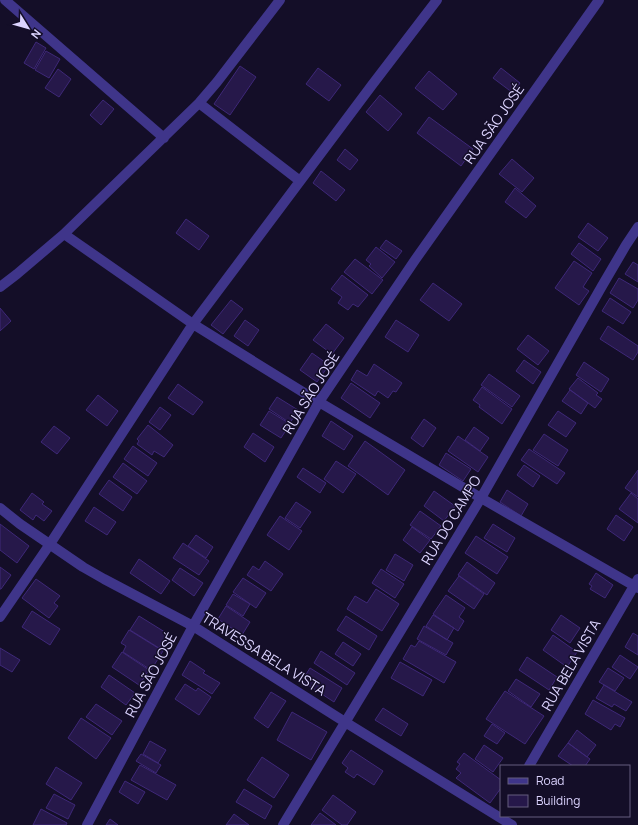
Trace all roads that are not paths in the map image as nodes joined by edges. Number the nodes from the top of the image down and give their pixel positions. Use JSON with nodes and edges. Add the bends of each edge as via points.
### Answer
{"nodes":[{"id":1,"x":5,"y":0,"type":"edge"},
{"id":2,"x":280,"y":0,"type":"edge"},
{"id":3,"x":437,"y":0,"type":"edge"},
{"id":4,"x":599,"y":0,"type":"edge"},
{"id":5,"x":199,"y":103,"type":"junction"},
{"id":6,"x":164,"y":138,"type":"junction"},
{"id":7,"x":300,"y":181,"type":"junction"},
{"id":8,"x":638,"y":227,"type":"edge"},
{"id":9,"x":64,"y":234,"type":"junction"},
{"id":10,"x":0,"y":287,"type":"edge"},
{"id":11,"x":193,"y":324,"type":"junction"},
{"id":12,"x":320,"y":402,"type":"junction"},
{"id":13,"x":481,"y":498,"type":"junction"},
{"id":14,"x":0,"y":508,"type":"edge"},
{"id":15,"x":50,"y":544,"type":"junction"},
{"id":16,"x":637,"y":584,"type":"edge"},
{"id":17,"x":0,"y":618,"type":"edge"},
{"id":18,"x":193,"y":626,"type":"junction"},
{"id":19,"x":345,"y":722,"type":"junction"},
{"id":20,"x":530,"y":765,"type":"edge"},
{"id":21,"x":498,"y":819,"type":"edge"},
{"id":22,"x":87,"y":825,"type":"edge"},
{"id":23,"x":283,"y":825,"type":"edge"},
{"id":24,"x":512,"y":825,"type":"edge"}],
"edges":[{"from":1,"to":6,"type":"street"},
{"from":2,"to":5,"type":"street"},
{"from":3,"to":7,"type":"street"},
{"from":4,"to":12,"type":"street","name":"RUA SÃO JOSÉ","via":[[415,260]]},
{"from":5,"to":6,"type":"street"},
{"from":5,"to":7,"type":"street"},
{"from":6,"to":9,"type":"street"},
{"from":7,"to":11,"type":"street"},
{"from":8,"to":13,"type":"street","name":"RUA DO CAMPO"},
{"from":9,"to":10,"type":"street"},
{"from":9,"to":11,"type":"street"},
{"from":11,"to":12,"type":"street"},
{"from":11,"to":15,"type":"street"},
{"from":12,"to":13,"type":"street"},
{"from":12,"to":18,"type":"street","name":"RUA SÃO JOSÉ"},
{"from":13,"to":16,"type":"street"},
{"from":13,"to":19,"type":"street","name":"RUA DO CAMPO"},
{"from":14,"to":15,"type":"street","name":"TRAVESSA BELA VISTA"},
{"from":15,"to":17,"type":"street"},
{"from":15,"to":18,"type":"street","name":"TRAVESSA BELA VISTA","via":[[104,580]]},
{"from":16,"to":20,"type":"street","name":"RUA BELA VISTA"},
{"from":18,"to":19,"type":"street","name":"TRAVESSA BELA VISTA"},
{"from":18,"to":22,"type":"street","name":"RUA SÃO JOSÉ"},
{"from":19,"to":21,"type":"street","name":"TRAVESSA BELA VISTA"},
{"from":19,"to":23,"type":"street","name":"RUA DO CAMPO"},
{"from":21,"to":24,"type":"street","name":"TRAVESSA BELA VISTA"}]}
